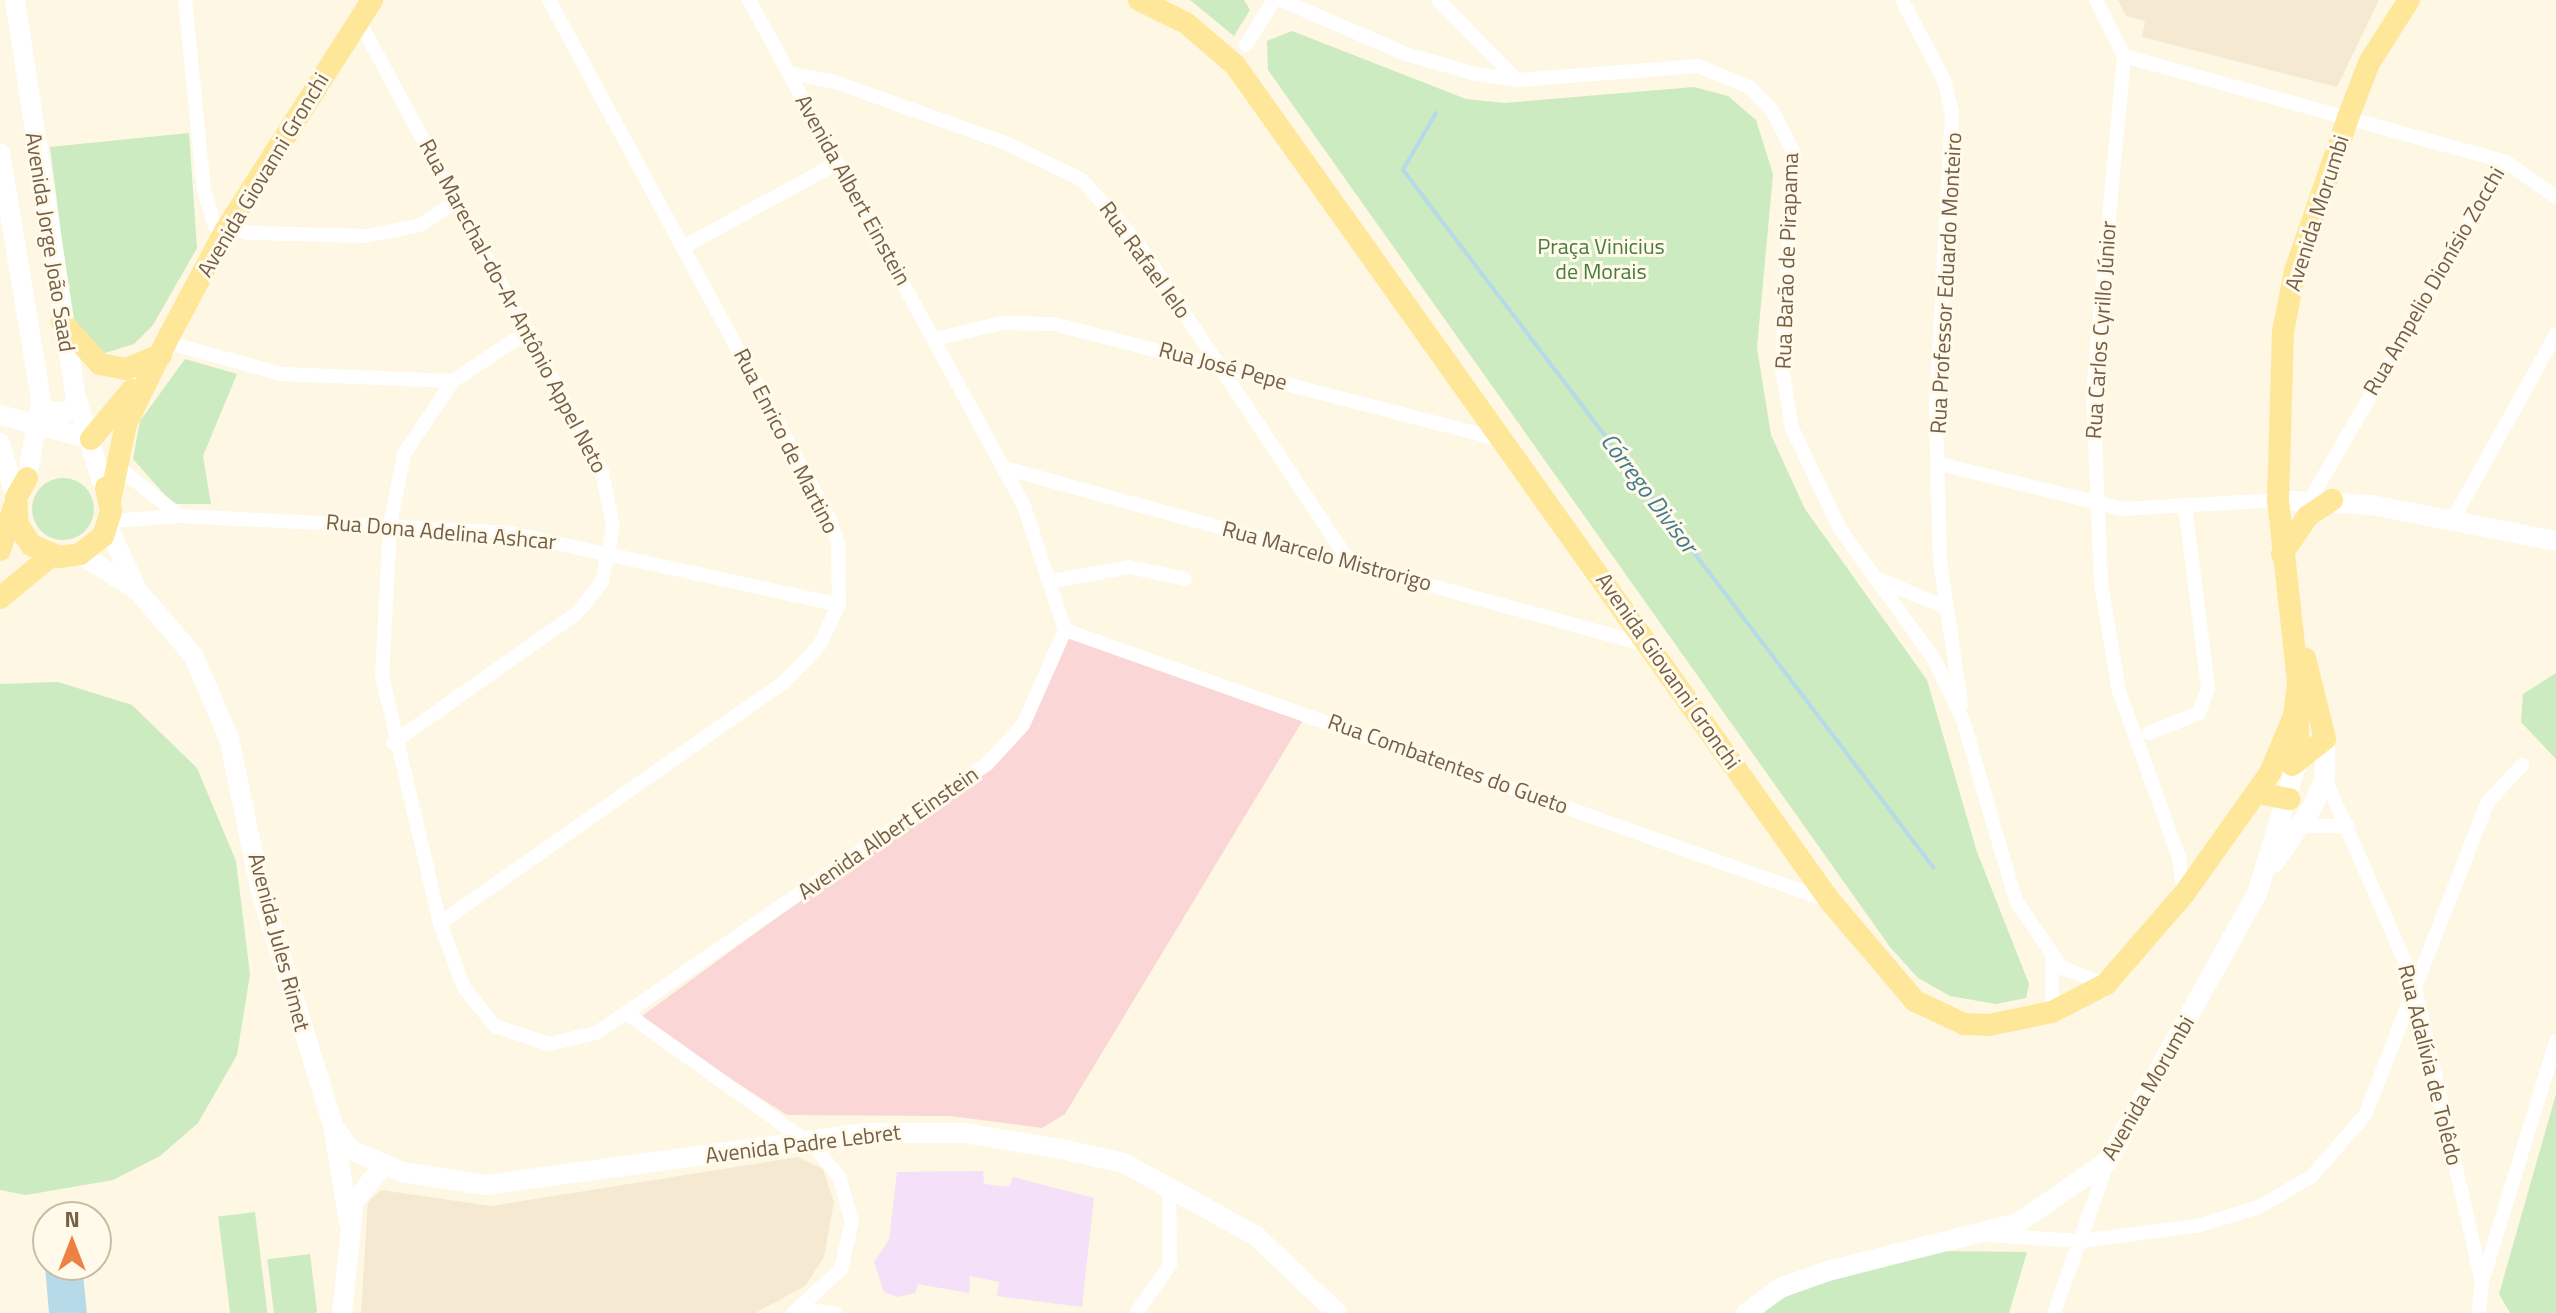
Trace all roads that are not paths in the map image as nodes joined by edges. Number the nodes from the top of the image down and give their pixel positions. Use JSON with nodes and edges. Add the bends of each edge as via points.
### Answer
{"nodes":[{"id":1,"x":15,"y":0,"type":"edge"},
{"id":2,"x":185,"y":0,"type":"edge"},
{"id":3,"x":372,"y":0,"type":"edge"},
{"id":4,"x":549,"y":0,"type":"edge"},
{"id":5,"x":749,"y":0,"type":"edge"},
{"id":6,"x":1139,"y":0,"type":"edge"},
{"id":7,"x":1274,"y":0,"type":"edge"},
{"id":8,"x":1281,"y":0,"type":"edge"},
{"id":9,"x":1438,"y":0,"type":"edge"},
{"id":10,"x":1902,"y":0,"type":"edge"},
{"id":11,"x":2096,"y":0,"type":"edge"},
{"id":12,"x":2409,"y":0,"type":"edge"},
{"id":13,"x":358,"y":19,"type":"junction"},
{"id":14,"x":1246,"y":45,"type":"dead end"},
{"id":15,"x":2124,"y":56,"type":"junction"},
{"id":16,"x":789,"y":73,"type":"junction"},
{"id":17,"x":1517,"y":80,"type":"junction"},
{"id":18,"x":2349,"y":115,"type":"junction"},
{"id":19,"x":2506,"y":162,"type":"junction"},
{"id":20,"x":2,"y":163,"type":"edge"},
{"id":21,"x":838,"y":163,"type":"junction"},
{"id":22,"x":37,"y":174,"type":"junction"},
{"id":23,"x":2556,"y":197,"type":"edge"},
{"id":24,"x":457,"y":201,"type":"junction"},
{"id":25,"x":225,"y":231,"type":"junction"},
{"id":26,"x":683,"y":247,"type":"junction"},
{"id":27,"x":62,"y":322,"type":"junction"},
{"id":28,"x":528,"y":331,"type":"junction"},
{"id":29,"x":2556,"y":334,"type":"edge"},
{"id":30,"x":935,"y":339,"type":"junction"},
{"id":31,"x":164,"y":348,"type":"junction"},
{"id":32,"x":1223,"y":367,"type":"junction"},
{"id":33,"x":453,"y":381,"type":"junction"},
{"id":34,"x":78,"y":403,"type":"junction"},
{"id":35,"x":0,"y":415,"type":"edge"},
{"id":36,"x":40,"y":417,"type":"junction"},
{"id":37,"x":91,"y":439,"type":"junction"},
{"id":38,"x":1508,"y":442,"type":"junction"},
{"id":39,"x":0,"y":443,"type":"edge"},
{"id":40,"x":1940,"y":464,"type":"junction"},
{"id":41,"x":1004,"y":468,"type":"junction"},
{"id":42,"x":109,"y":473,"type":"junction"},
{"id":43,"x":20,"y":493,"type":"junction"},
{"id":44,"x":2278,"y":500,"type":"junction"},
{"id":45,"x":2321,"y":500,"type":"junction"},
{"id":46,"x":2093,"y":504,"type":"junction"},
{"id":47,"x":2185,"y":507,"type":"junction"},
{"id":48,"x":109,"y":516,"type":"junction"},
{"id":49,"x":180,"y":516,"type":"junction"},
{"id":50,"x":2452,"y":521,"type":"junction"},
{"id":51,"x":390,"y":525,"type":"junction"},
{"id":52,"x":2556,"y":541,"type":"edge"},
{"id":53,"x":0,"y":550,"type":"edge"},
{"id":54,"x":612,"y":551,"type":"junction"},
{"id":55,"x":80,"y":554,"type":"junction"},
{"id":56,"x":2282,"y":554,"type":"junction"},
{"id":57,"x":51,"y":556,"type":"junction"},
{"id":58,"x":1351,"y":564,"type":"junction"},
{"id":59,"x":1878,"y":578,"type":"junction"},
{"id":60,"x":1185,"y":579,"type":"dead end"},
{"id":61,"x":1053,"y":581,"type":"junction"},
{"id":62,"x":137,"y":590,"type":"junction"},
{"id":63,"x":0,"y":598,"type":"edge"},
{"id":64,"x":839,"y":605,"type":"junction"},
{"id":65,"x":1945,"y":607,"type":"junction"},
{"id":66,"x":1065,"y":630,"type":"junction"},
{"id":67,"x":2294,"y":632,"type":"junction"},
{"id":68,"x":1650,"y":646,"type":"junction"},
{"id":69,"x":2298,"y":681,"type":"junction"},
{"id":70,"x":1963,"y":720,"type":"junction"},
{"id":71,"x":2149,"y":733,"type":"dead end"},
{"id":72,"x":2325,"y":739,"type":"junction"},
{"id":73,"x":393,"y":743,"type":"junction"},
{"id":74,"x":2298,"y":759,"type":"junction"},
{"id":75,"x":2522,"y":765,"type":"dead end"},
{"id":76,"x":2325,"y":778,"type":"junction"},
{"id":77,"x":2258,"y":793,"type":"junction"},
{"id":78,"x":2289,"y":799,"type":"junction"},
{"id":79,"x":2299,"y":826,"type":"junction"},
{"id":80,"x":2348,"y":826,"type":"junction"},
{"id":81,"x":2265,"y":876,"type":"junction"},
{"id":82,"x":2184,"y":894,"type":"junction"},
{"id":83,"x":1830,"y":901,"type":"junction"},
{"id":84,"x":440,"y":923,"type":"junction"},
{"id":85,"x":2052,"y":957,"type":"junction"},
{"id":86,"x":2414,"y":983,"type":"junction"},
{"id":87,"x":2106,"y":984,"type":"junction"},
{"id":88,"x":2052,"y":1012,"type":"junction"},
{"id":89,"x":626,"y":1013,"type":"junction"},
{"id":90,"x":2556,"y":1041,"type":"edge"},
{"id":91,"x":333,"y":1126,"type":"junction"},
{"id":92,"x":805,"y":1139,"type":"junction"},
{"id":93,"x":351,"y":1150,"type":"junction"},
{"id":94,"x":2108,"y":1161,"type":"junction"},
{"id":95,"x":384,"y":1165,"type":"junction"},
{"id":96,"x":1169,"y":1187,"type":"junction"},
{"id":97,"x":356,"y":1199,"type":"junction"},
{"id":98,"x":349,"y":1223,"type":"junction"},
{"id":99,"x":1986,"y":1235,"type":"junction"},
{"id":100,"x":2081,"y":1241,"type":"junction"},
{"id":101,"x":2482,"y":1282,"type":"junction"},
{"id":102,"x":797,"y":1311,"type":"edge"},
{"id":103,"x":1334,"y":1312,"type":"edge"},
{"id":104,"x":342,"y":1313,"type":"edge"},
{"id":105,"x":835,"y":1313,"type":"edge"},
{"id":106,"x":1136,"y":1313,"type":"edge"},
{"id":107,"x":1746,"y":1313,"type":"edge"},
{"id":108,"x":2054,"y":1313,"type":"edge"},
{"id":109,"x":2479,"y":1313,"type":"edge"}],
"edges":[{"from":1,"to":22,"type":"main road","name":"Avenida Jorge João Saad"},
{"from":2,"to":25,"type":"street","via":[[204,190],[215,225]]},
{"from":3,"to":13,"type":"main road","name":"Avenida Giovanni Gronchi"},
{"from":4,"to":26,"type":"street","name":"Rua Enrico de Martino"},
{"from":5,"to":16,"type":"street","name":"Avenida Albert Einstein"},
{"from":6,"to":38,"type":"main road","name":"Avenida Giovanni Gronchi","via":[[1186,23],[1235,65]]},
{"from":7,"to":14,"type":"street"},
{"from":8,"to":17,"type":"street","name":"Rua Barão de Pirapama","via":[[1444,67]]},
{"from":9,"to":17,"type":"street"},
{"from":10,"to":40,"type":"street","name":"Rua Professor Eduardo Monteiro","via":[[1944,80],[1952,113],[1936,411]]},
{"from":11,"to":15,"type":"street"},
{"from":12,"to":18,"type":"main road","name":"Avenida Morumbi","via":[[2369,63]]},
{"from":13,"to":24,"type":"street","name":"Rua Marechal-do-Ar Antônio Appel Neto"},
{"from":13,"to":25,"type":"main road","name":"Avenida Giovanni Gronchi"},
{"from":15,"to":18,"type":"street","name":"Rua Ampelio Dionísio Zocchi"},
{"from":15,"to":46,"type":"street","name":"Rua Carlos Cyrillo Júnior","via":[[2093,391]]},
{"from":16,"to":21,"type":"street","name":"Avenida Albert Einstein"},
{"from":16,"to":32,"type":"street","name":"Rua Rafael Ielo","via":[[835,82],[1008,144],[1082,180],[1137,242]]},
{"from":17,"to":59,"type":"street","name":"Rua Barão de Pirapama","via":[[1698,66],[1750,87],[1773,112],[1793,151],[1782,369],[1792,428],[1840,529]]},
{"from":18,"to":19,"type":"street","name":"Rua Ampelio Dionísio Zocchi"},
{"from":18,"to":44,"type":"main road","name":"Avenida Morumbi","via":[[2295,271],[2283,332]]},
{"from":19,"to":23,"type":"street"},
{"from":19,"to":45,"type":"street","name":"Rua Ampelio Dionísio Zocchi"},
{"from":20,"to":22,"type":"main road","via":[[23,160]]},
{"from":20,"to":36,"type":"main road","name":"Avenida Jorge João Saad"},
{"from":21,"to":26,"type":"street"},
{"from":21,"to":30,"type":"street","name":"Avenida Albert Einstein"},
{"from":22,"to":27,"type":"main road","name":"Avenida Jorge João Saad"},
{"from":24,"to":25,"type":"street","via":[[390,233]]},
{"from":24,"to":28,"type":"street","name":"Rua Marechal-do-Ar Antônio Appel Neto"},
{"from":25,"to":31,"type":"main road","name":"Avenida Giovanni Gronchi"},
{"from":26,"to":64,"type":"street","name":"Rua Enrico de Martino","via":[[829,518],[838,543]]},
{"from":27,"to":31,"type":"main road","via":[[88,358],[113,368]]},
{"from":27,"to":34,"type":"main road","name":"Avenida Jorge João Saad"},
{"from":28,"to":33,"type":"street"},
{"from":28,"to":54,"type":"street","name":"Rua Marechal-do-Ar Antônio Appel Neto","via":[[602,472]]},
{"from":29,"to":50,"type":"street"},
{"from":30,"to":32,"type":"street","name":"Rua José Pepe","via":[[1002,323],[1054,324]]},
{"from":30,"to":41,"type":"street","name":"Avenida Albert Einstein"},
{"from":31,"to":33,"type":"street","via":[[298,376]]},
{"from":31,"to":37,"type":"main road","name":"Avenida Giovanni Gronchi"},
{"from":31,"to":42,"type":"main road","name":"Avenida Giovanni Gronchi","via":[[126,424]]},
{"from":32,"to":38,"type":"street","name":"Rua José Pepe"},
{"from":32,"to":58,"type":"street","name":"Rua Rafael Ielo"},
{"from":33,"to":51,"type":"street","name":"Avenida Albert Einstein","via":[[404,454]]},
{"from":34,"to":36,"type":"main road","via":[[66,413]]},
{"from":34,"to":37,"type":"main road","name":"Avenida Jorge João Saad"},
{"from":35,"to":36,"type":"main road"},
{"from":36,"to":37,"type":"main road"},
{"from":36,"to":43,"type":"main road","name":"Avenida Jorge João Saad"},
{"from":37,"to":42,"type":"main road","name":"Avenida Jorge João Saad"},
{"from":38,"to":68,"type":"main road","name":"Avenida Giovanni Gronchi"},
{"from":39,"to":43,"type":"main road"},
{"from":40,"to":46,"type":"street"},
{"from":40,"to":65,"type":"street","name":"Rua Professor Eduardo Monteiro"},
{"from":41,"to":58,"type":"street","name":"Rua Marcelo Mistrorigo"},
{"from":41,"to":61,"type":"street","name":"Avenida Albert Einstein"},
{"from":42,"to":48,"type":"main road","name":"Avenida Giovanni Gronchi"},
{"from":42,"to":49,"type":"street"},
{"from":43,"to":53,"type":"main road"},
{"from":43,"to":57,"type":"main road","via":[[25,539]]},
{"from":44,"to":45,"type":"main road"},
{"from":44,"to":47,"type":"street"},
{"from":44,"to":56,"type":"main road","name":"Avenida Morumbi"},
{"from":45,"to":50,"type":"main road"},
{"from":45,"to":56,"type":"main road"},
{"from":46,"to":47,"type":"street"},
{"from":46,"to":82,"type":"street","name":"Rua Carlos Cyrillo Júnior","via":[[2119,691],[2179,858]]},
{"from":47,"to":71,"type":"street","via":[[2208,688],[2199,713]]},
{"from":48,"to":49,"type":"street","name":"Rua Dona Adelina Ashcar"},
{"from":48,"to":55,"type":"main road"},
{"from":48,"to":62,"type":"main road","name":"Avenida Jules Rimet"},
{"from":49,"to":51,"type":"street","name":"Rua Dona Adelina Ashcar"},
{"from":50,"to":52,"type":"main road"},
{"from":51,"to":54,"type":"street","name":"Rua Dona Adelina Ashcar","via":[[510,533]]},
{"from":51,"to":73,"type":"street","name":"Avenida Albert Einstein","via":[[382,676]]},
{"from":54,"to":64,"type":"street","name":"Rua Dona Adelina Ashcar"},
{"from":54,"to":73,"type":"street","name":"Rua Marechal-do-Ar Antônio Appel Neto","via":[[602,582],[577,613]]},
{"from":55,"to":57,"type":"main road"},
{"from":55,"to":62,"type":"main road","name":"Avenida Jules Rimet"},
{"from":56,"to":67,"type":"main road","name":"Avenida Morumbi"},
{"from":57,"to":63,"type":"main road"},
{"from":58,"to":68,"type":"street","name":"Rua Marcelo Mistrorigo"},
{"from":59,"to":65,"type":"street","name":"Rua Barão de Pirapama"},
{"from":59,"to":70,"type":"street","name":"Rua Barão de Pirapama","via":[[1934,659]]},
{"from":60,"to":61,"type":"street","via":[[1129,567]]},
{"from":61,"to":66,"type":"street","name":"Avenida Albert Einstein"},
{"from":62,"to":91,"type":"main road","name":"Avenida Jules Rimet","via":[[193,655],[229,738],[260,888]]},
{"from":64,"to":84,"type":"street","name":"Rua Enrico de Martino","via":[[819,646],[783,683]]},
{"from":65,"to":70,"type":"street","name":"Rua Professor Eduardo Monteiro"},
{"from":66,"to":83,"type":"street","name":"Rua Combatentes do Gueto"},
{"from":66,"to":89,"type":"street","name":"Avenida Albert Einstein","via":[[1023,725],[987,764]]},
{"from":67,"to":69,"type":"main road","name":"Avenida Morumbi"},
{"from":67,"to":72,"type":"main road","name":"Avenida Morumbi"},
{"from":68,"to":83,"type":"main road","name":"Avenida Giovanni Gronchi"},
{"from":69,"to":74,"type":"main road","name":"Avenida Morumbi"},
{"from":69,"to":77,"type":"main road","name":"Avenida Giovanni Gronchi","via":[[2287,739]]},
{"from":70,"to":85,"type":"street","name":"Rua Barão de Pirapama","via":[[2016,901]]},
{"from":72,"to":74,"type":"main road","name":"Avenida Giovanni Gronchi"},
{"from":72,"to":76,"type":"main road","name":"Avenida Morumbi"},
{"from":73,"to":84,"type":"street","name":"Avenida Albert Einstein"},
{"from":74,"to":77,"type":"main road","name":"Avenida Giovanni Gronchi"},
{"from":74,"to":78,"type":"main road","name":"Avenida Morumbi"},
{"from":75,"to":86,"type":"street","via":[[2487,803]]},
{"from":76,"to":79,"type":"main road","name":"Avenida Morumbi"},
{"from":76,"to":80,"type":"street","name":"Rua Adalívia de Tolêdo"},
{"from":77,"to":78,"type":"main road"},
{"from":77,"to":82,"type":"main road","name":"Avenida Giovanni Gronchi"},
{"from":78,"to":81,"type":"main road","name":"Avenida Morumbi"},
{"from":79,"to":80,"type":"street"},
{"from":79,"to":81,"type":"main road","name":"Avenida Morumbi"},
{"from":80,"to":86,"type":"street","name":"Rua Adalívia de Tolêdo"},
{"from":81,"to":94,"type":"main road","name":"Avenida Morumbi"},
{"from":82,"to":87,"type":"main road","name":"Avenida Giovanni Gronchi"},
{"from":83,"to":88,"type":"main road","name":"Avenida Giovanni Gronchi","via":[[1892,980],[1940,1014],[1989,1025]]},
{"from":84,"to":89,"type":"street","name":"Avenida Albert Einstein","via":[[477,1010],[507,1035],[565,1043]]},
{"from":85,"to":87,"type":"street","name":"Rua Barão de Pirapama","via":[[2073,976]]},
{"from":85,"to":88,"type":"street"},
{"from":86,"to":100,"type":"street","via":[[2365,1115],[2312,1176],[2228,1220]]},
{"from":86,"to":101,"type":"street","name":"Rua Adalívia de Tolêdo"},
{"from":87,"to":88,"type":"main road","name":"Avenida Giovanni Gronchi"},
{"from":89,"to":92,"type":"street"},
{"from":90,"to":101,"type":"street"},
{"from":91,"to":93,"type":"main road","name":"Avenida Padre Lebret"},
{"from":91,"to":98,"type":"main road","name":"Avenida Jules Rimet"},
{"from":92,"to":95,"type":"main road","name":"Avenida Padre Lebret","via":[[485,1185],[428,1180]]},
{"from":92,"to":96,"type":"main road","name":"Avenida Padre Lebret","via":[[964,1133],[1124,1163]]},
{"from":92,"to":102,"type":"street","via":[[840,1179],[852,1222],[841,1269]]},
{"from":93,"to":95,"type":"main road","name":"Avenida Padre Lebret"},
{"from":93,"to":97,"type":"main road","name":"Avenida Jules Rimet"},
{"from":94,"to":99,"type":"main road","name":"Avenida Morumbi","via":[[2048,1208]]},
{"from":94,"to":100,"type":"street"},
{"from":95,"to":97,"type":"main road"},
{"from":96,"to":103,"type":"main road","name":"Avenida Padre Lebret","via":[[1256,1236]]},
{"from":96,"to":106,"type":"street","via":[[1170,1265]]},
{"from":97,"to":98,"type":"main road","name":"Avenida Jules Rimet"},
{"from":98,"to":104,"type":"main road","name":"Avenida Jules Rimet"},
{"from":99,"to":100,"type":"street"},
{"from":99,"to":107,"type":"main road","name":"Avenida Morumbi","via":[[1828,1271],[1780,1288]]},
{"from":100,"to":108,"type":"street"},
{"from":101,"to":109,"type":"street","name":"Rua Adalívia de Tolêdo"},
{"from":102,"to":105,"type":"street"}]}
